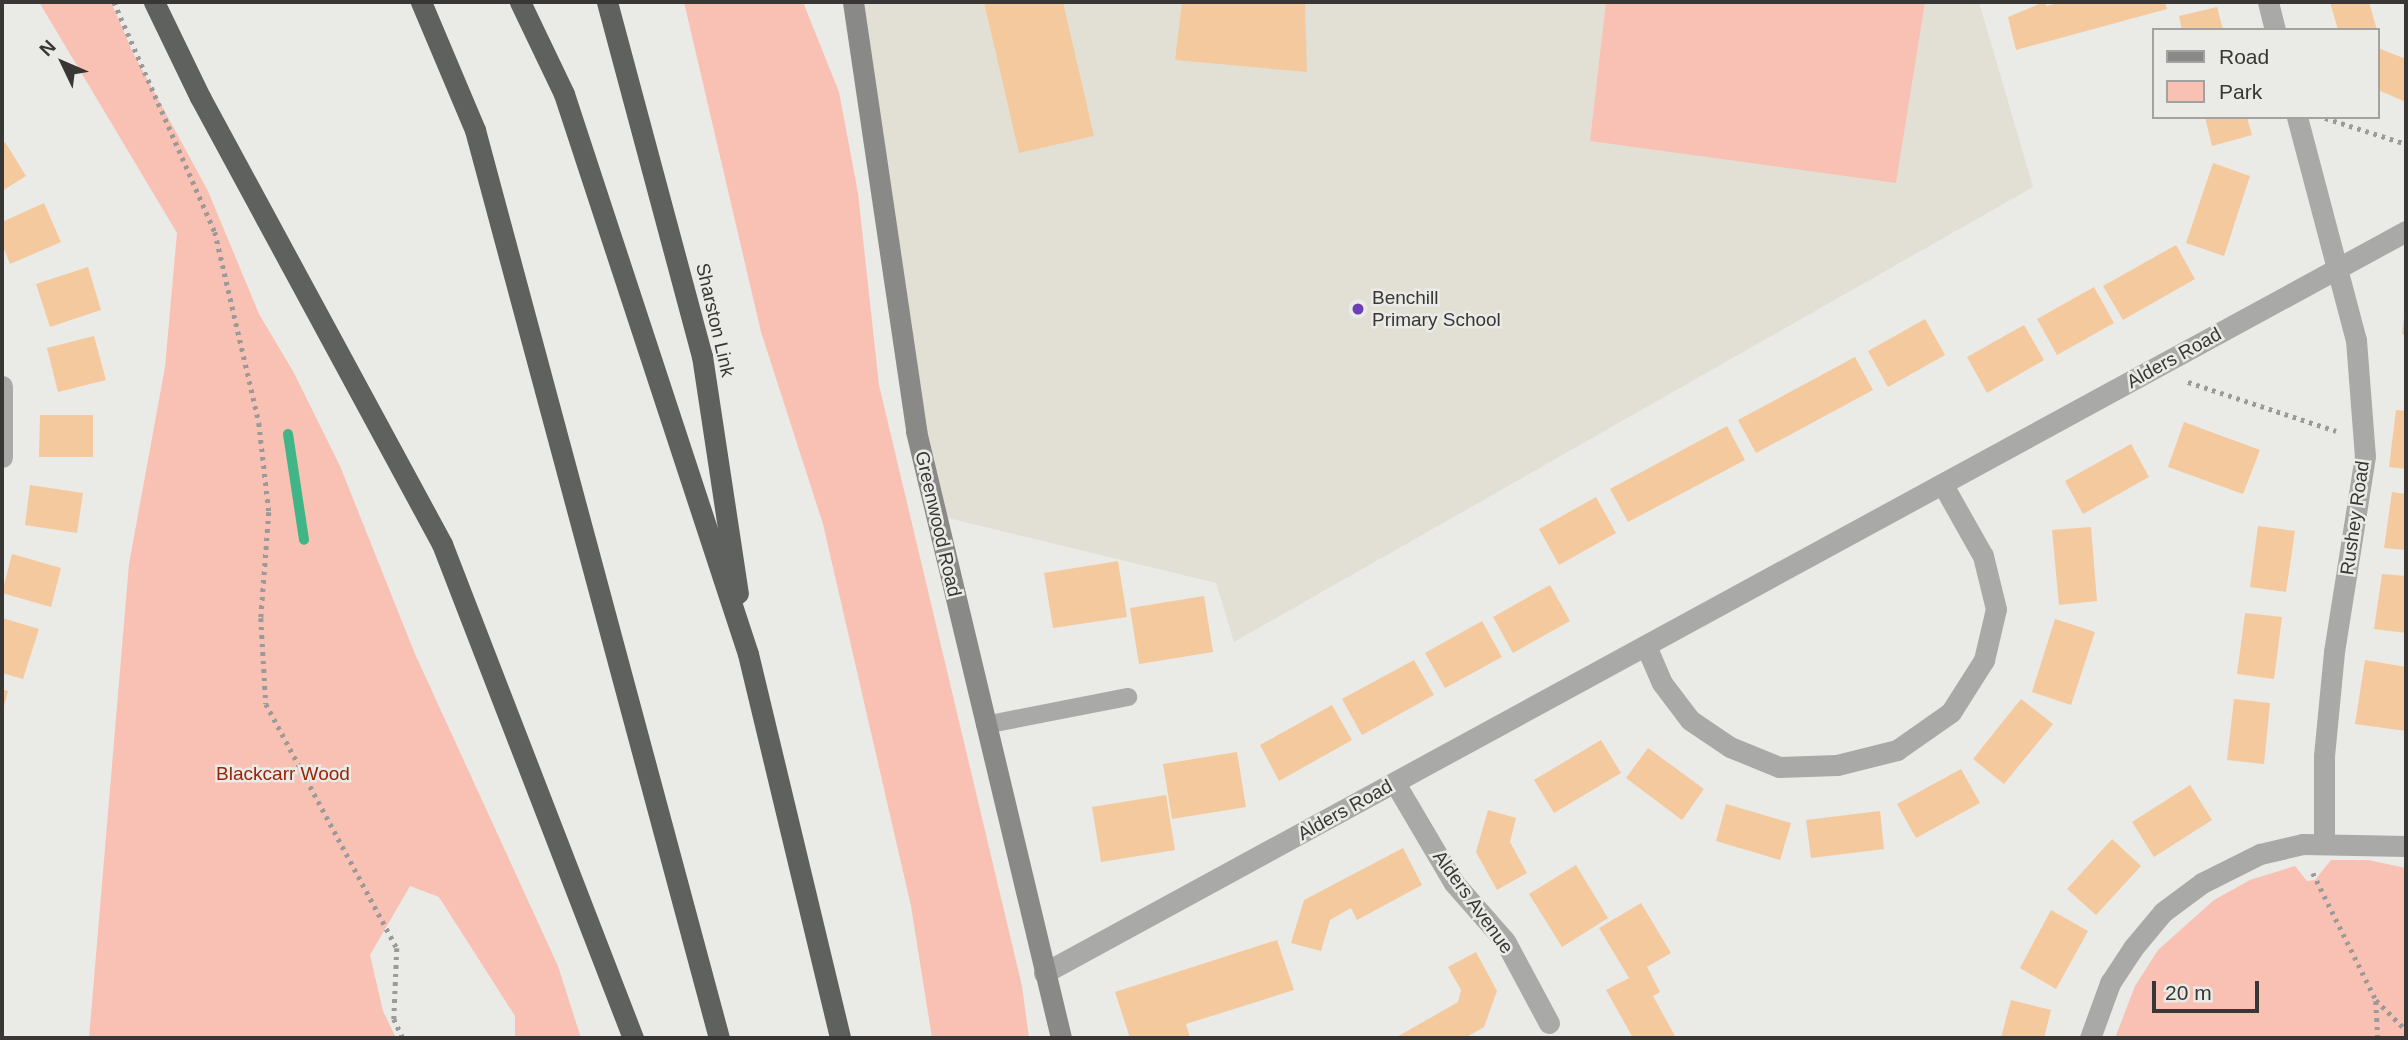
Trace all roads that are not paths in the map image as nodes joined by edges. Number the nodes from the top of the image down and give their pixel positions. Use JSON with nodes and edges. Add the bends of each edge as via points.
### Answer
{"nodes":[{"id":1,"x":154,"y":2,"type":"edge"},
{"id":2,"x":421,"y":2,"type":"edge"},
{"id":3,"x":520,"y":2,"type":"edge"},
{"id":4,"x":607,"y":2,"type":"edge"},
{"id":5,"x":853,"y":2,"type":"edge"},
{"id":6,"x":2267,"y":2,"type":"edge"},
{"id":7,"x":2274,"y":28,"type":"edge"},
{"id":8,"x":2298,"y":119,"type":"edge"},
{"id":9,"x":2406,"y":230,"type":"edge"},
{"id":10,"x":2336,"y":269,"type":"junction"},
{"id":11,"x":2,"y":386,"type":"edge"},
{"id":12,"x":2,"y":457,"type":"edge"},
{"id":13,"x":1942,"y":485,"type":"junction"},
{"id":14,"x":1646,"y":646,"type":"junction"},
{"id":15,"x":748,"y":654,"type":"junction"},
{"id":16,"x":1128,"y":697,"type":"dead end"},
{"id":17,"x":985,"y":725,"type":"junction"},
{"id":18,"x":1395,"y":783,"type":"junction"},
{"id":19,"x":2313,"y":842,"type":"junction"},
{"id":20,"x":2406,"y":846,"type":"edge"},
{"id":21,"x":1044,"y":973,"type":"junction"},
{"id":22,"x":1549,"y":1023,"type":"dead end"},
{"id":23,"x":633,"y":1038,"type":"edge"},
{"id":24,"x":719,"y":1038,"type":"edge"},
{"id":25,"x":840,"y":1038,"type":"edge"},
{"id":26,"x":1062,"y":1038,"type":"edge"},
{"id":27,"x":2090,"y":1038,"type":"edge"}],
"edges":[{"from":1,"to":23,"type":"highway","via":[[442,544]]},
{"from":2,"to":24,"type":"highway","via":[[475,130]]},
{"from":3,"to":15,"type":"highway","via":[[564,94]]},
{"from":4,"to":15,"type":"highway","name":"Sharston Link","via":[[702,356]]},
{"from":5,"to":17,"type":"street","name":"Greenwood Road","via":[[916,430]]},
{"from":6,"to":7,"type":"street"},
{"from":8,"to":10,"type":"street","name":"Rushey Road"},
{"from":9,"to":10,"type":"street","name":"Alders Road"},
{"from":10,"to":13,"type":"street","name":"Alders Road"},
{"from":10,"to":19,"type":"street","name":"Rushey Road","via":[[2356,340],[2364,439]]},
{"from":11,"to":12,"type":"street"},
{"from":13,"to":14,"type":"street","name":"Alders Road"},
{"from":13,"to":14,"type":"street","via":[[1983,556],[1996,609],[1984,660],[1951,712],[1896,750],[1837,765],[1779,767],[1730,747],[1690,720],[1662,683]]},
{"from":14,"to":18,"type":"street","name":"Alders Road"},
{"from":15,"to":25,"type":"highway"},
{"from":16,"to":17,"type":"lane"},
{"from":17,"to":21,"type":"street","name":"Greenwood Road"},
{"from":18,"to":21,"type":"street","name":"Alders Road"},
{"from":18,"to":22,"type":"street","name":"Alders Avenue","via":[[1454,883],[1505,941]]},
{"from":19,"to":20,"type":"street"},
{"from":19,"to":27,"type":"street","via":[[2230,867],[2163,912],[2110,983]]},
{"from":21,"to":26,"type":"street","name":"Greenwood Road"}]}
